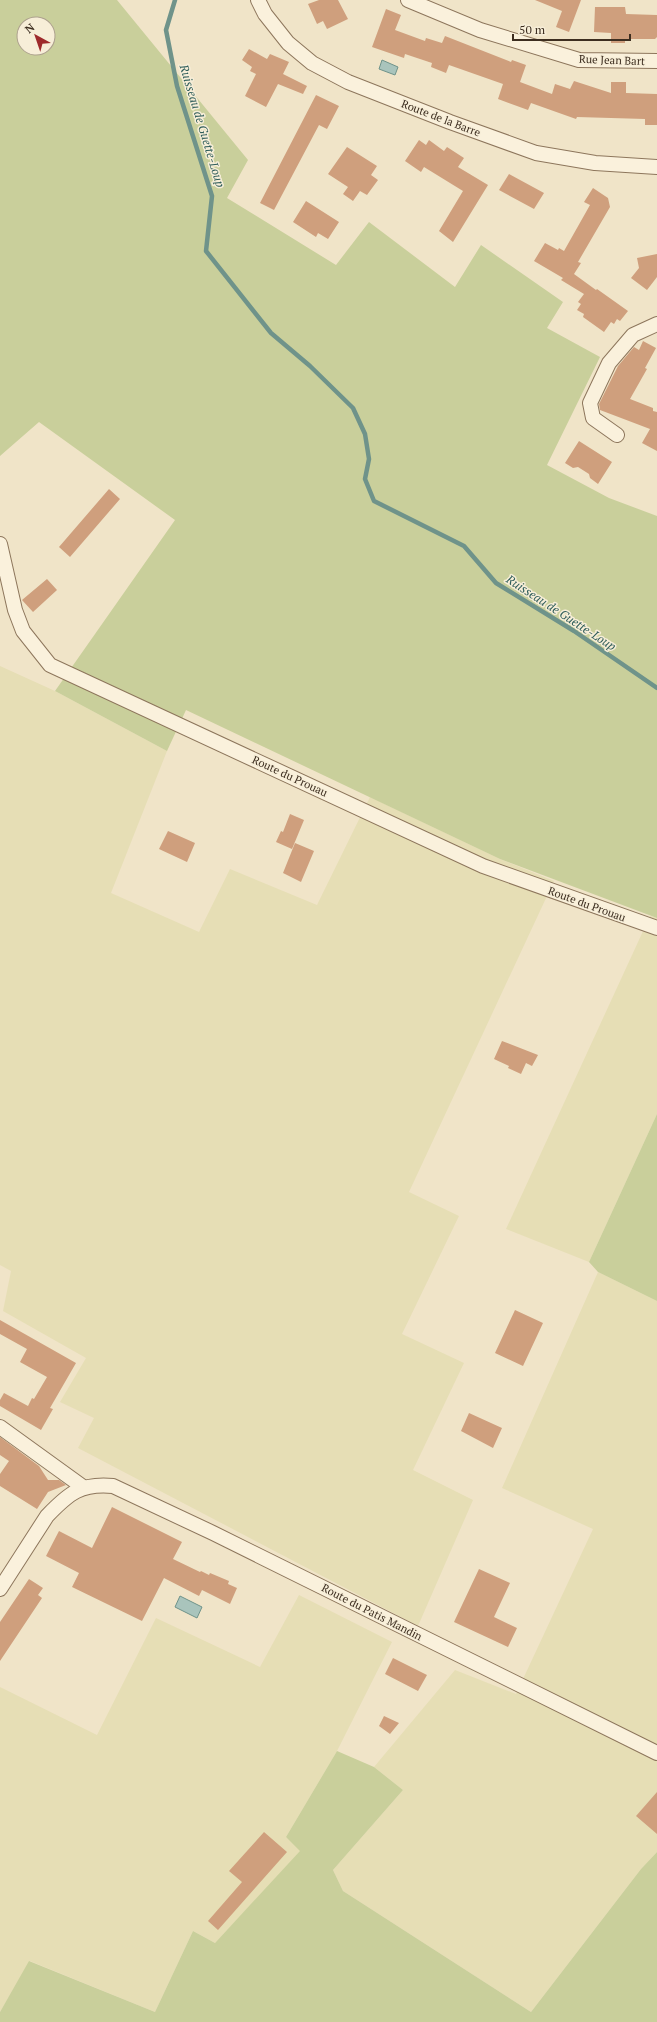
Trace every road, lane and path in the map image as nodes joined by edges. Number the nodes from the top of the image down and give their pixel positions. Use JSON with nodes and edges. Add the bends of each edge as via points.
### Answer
{"nodes":[{"id":1,"x":258,"y":0,"type":"edge"},
{"id":2,"x":408,"y":0,"type":"edge"},
{"id":3,"x":657,"y":61,"type":"edge"},
{"id":4,"x":657,"y":167,"type":"edge"},
{"id":5,"x":657,"y":324,"type":"edge"},
{"id":6,"x":617,"y":435,"type":"dead end"},
{"id":7,"x":0,"y":544,"type":"edge"},
{"id":8,"x":657,"y":928,"type":"edge"},
{"id":9,"x":0,"y":1427,"type":"edge"},
{"id":10,"x":83,"y":1487,"type":"junction"},
{"id":11,"x":0,"y":1589,"type":"edge"},
{"id":12,"x":657,"y":1753,"type":"edge"}],
"edges":[{"from":1,"to":4,"type":"street","name":"Route de la Barre","via":[[288,43],[312,63],[348,82],[536,153],[595,163]]},
{"from":2,"to":3,"type":"street","name":"Rue Jean Bart","via":[[480,30],[579,60]]},
{"from":5,"to":6,"type":"street","via":[[633,335],[610,363],[590,403],[594,418]]},
{"from":7,"to":8,"type":"street","name":"Route du Prouau","via":[[15,610],[23,631],[50,665],[483,866]]},
{"from":9,"to":10,"type":"street"},
{"from":10,"to":11,"type":"street","via":[[72,1493],[47,1516]]},
{"from":10,"to":12,"type":"street","name":"Route du Patis Mandin","via":[[113,1486]]}]}
